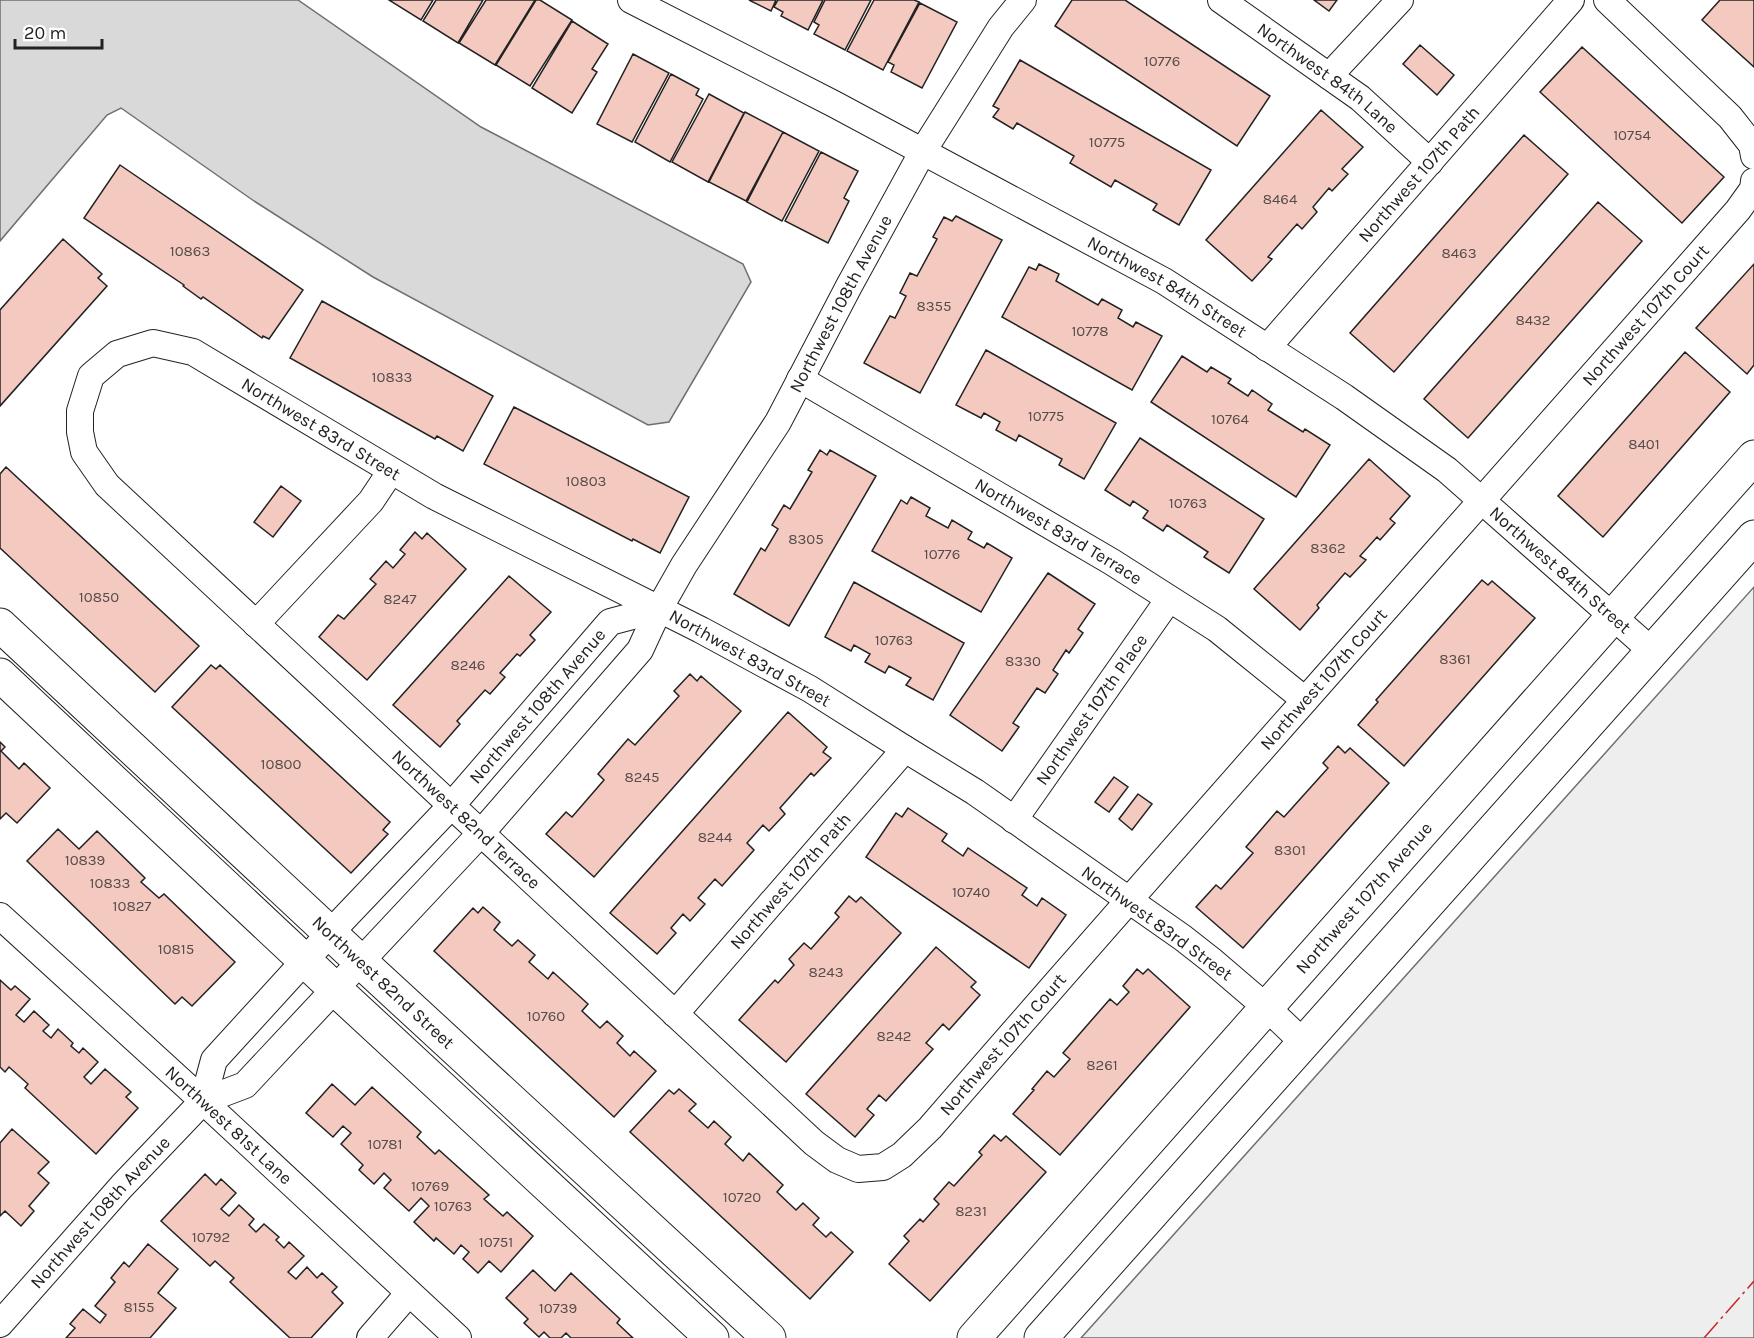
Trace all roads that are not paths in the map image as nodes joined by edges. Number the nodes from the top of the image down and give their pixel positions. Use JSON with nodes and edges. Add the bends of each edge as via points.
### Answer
{"nodes":[{"id":1,"x":631,"y":0,"type":"edge"},
{"id":2,"x":1023,"y":0,"type":"edge"},
{"id":3,"x":1221,"y":0,"type":"edge"},
{"id":4,"x":1400,"y":0,"type":"edge"},
{"id":5,"x":1571,"y":0,"type":"edge"},
{"id":6,"x":1607,"y":0,"type":"edge"},
{"id":7,"x":1329,"y":76,"type":"junction"},
{"id":8,"x":922,"y":151,"type":"junction"},
{"id":9,"x":1754,"y":156,"type":"edge"},
{"id":10,"x":1430,"y":162,"type":"junction"},
{"id":11,"x":1754,"y":181,"type":"edge"},
{"id":12,"x":153,"y":343,"type":"joint"},
{"id":13,"x":1267,"y":348,"type":"junction"},
{"id":14,"x":800,"y":379,"type":"junction"},
{"id":15,"x":1754,"y":457,"type":"edge"},
{"id":16,"x":391,"y":471,"type":"junction"},
{"id":17,"x":1483,"y":501,"type":"junction"},
{"id":18,"x":1754,"y":537,"type":"edge"},
{"id":19,"x":1169,"y":599,"type":"junction"},
{"id":20,"x":659,"y":609,"type":"junction"},
{"id":21,"x":1612,"y":616,"type":"junction"},
{"id":22,"x":256,"y":624,"type":"junction"},
{"id":23,"x":0,"y":625,"type":"edge"},
{"id":24,"x":1652,"y":651,"type":"junction"},
{"id":25,"x":0,"y":675,"type":"edge"},
{"id":26,"x":1305,"y":700,"type":"junction"},
{"id":27,"x":905,"y":749,"type":"junction"},
{"id":28,"x":451,"y":806,"type":"junction"},
{"id":29,"x":1014,"y":820,"type":"junction"},
{"id":30,"x":481,"y":833,"type":"junction"},
{"id":31,"x":1128,"y":900,"type":"junction"},
{"id":32,"x":0,"y":916,"type":"edge"},
{"id":33,"x":330,"y":933,"type":"junction"},
{"id":34,"x":305,"y":961,"type":"junction"},
{"id":35,"x":360,"y":962,"type":"junction"},
{"id":36,"x":335,"y":989,"type":"junction"},
{"id":37,"x":1266,"y":1007,"type":"junction"},
{"id":38,"x":675,"y":1014,"type":"junction"},
{"id":39,"x":1305,"y":1044,"type":"junction"},
{"id":40,"x":203,"y":1101,"type":"junction"},
{"id":41,"x":883,"y":1167,"type":"joint"},
{"id":42,"x":409,"y":1293,"type":"junction"},
{"id":43,"x":0,"y":1324,"type":"edge"},
{"id":44,"x":370,"y":1338,"type":"edge"},
{"id":45,"x":458,"y":1338,"type":"edge"},
{"id":46,"x":712,"y":1338,"type":"edge"},
{"id":47,"x":769,"y":1338,"type":"edge"},
{"id":48,"x":974,"y":1338,"type":"edge"},
{"id":49,"x":1041,"y":1338,"type":"edge"}],
"edges":[{"from":1,"to":8,"type":"street","name":"Northwest 84th Street"},
{"from":2,"to":8,"type":"street","name":"Northwest 108th Avenue","via":[[1001,27]]},
{"from":3,"to":7,"type":"street","name":"Northwest 84th Lane"},
{"from":4,"to":7,"type":"street"},
{"from":5,"to":10,"type":"street","name":"Northwest 107th Path"},
{"from":6,"to":9,"type":"street","via":[[1730,117],[1752,145]]},
{"from":7,"to":10,"type":"street","name":"Northwest 84th Lane","via":[[1360,98]]},
{"from":8,"to":13,"type":"street","name":"Northwest 84th Street","via":[[1164,281]]},
{"from":8,"to":14,"type":"street","name":"Northwest 108th Avenue"},
{"from":10,"to":13,"type":"street","name":"Northwest 107th Path"},
{"from":11,"to":17,"type":"street","name":"Northwest 107th Court","via":[[1738,210]]},
{"from":12,"to":16,"type":"street","name":"Northwest 83rd Street","via":[[193,352]]},
{"from":12,"to":22,"type":"street","name":"Northwest 82nd Terrace","via":[[117,354],[91,375],[80,411],[84,452],[107,485]]},
{"from":13,"to":17,"type":"street","name":"Northwest 84th Street","via":[[1447,470]]},
{"from":14,"to":19,"type":"street","name":"Northwest 83rd Terrace"},
{"from":14,"to":20,"type":"street","name":"Northwest 108th Avenue","via":[[778,422],[684,564]]},
{"from":15,"to":21,"type":"main road","name":"Northwest 107th Avenue"},
{"from":16,"to":20,"type":"street","name":"Northwest 83rd Street"},
{"from":16,"to":22,"type":"street","via":[[371,501]]},
{"from":17,"to":21,"type":"street","name":"Northwest 84th Street"},
{"from":17,"to":26,"type":"street","name":"Northwest 107th Court"},
{"from":18,"to":24,"type":"main road"},
{"from":19,"to":26,"type":"street","name":"Northwest 83rd Terrace","via":[[1216,629]]},
{"from":19,"to":29,"type":"street","name":"Northwest 107th Place"},
{"from":20,"to":27,"type":"street","name":"Northwest 83rd Street","via":[[810,689]]},
{"from":20,"to":28,"type":"street","name":"Northwest 108th Avenue","via":[[610,622]]},
{"from":20,"to":30,"type":"street","name":"Northwest 108th Avenue","via":[[640,650]]},
{"from":21,"to":24,"type":"street","name":"Northwest 84th Street"},
{"from":21,"to":37,"type":"main road","name":"Northwest 107th Avenue"},
{"from":22,"to":28,"type":"street","name":"Northwest 82nd Terrace"},
{"from":23,"to":33,"type":"main road","name":"Northwest 82nd Street"},
{"from":24,"to":39,"type":"main road"},
{"from":25,"to":34,"type":"main road","name":"Northwest 82nd Street"},
{"from":26,"to":31,"type":"street","name":"Northwest 107th Court"},
{"from":27,"to":29,"type":"street","name":"Northwest 83rd Street"},
{"from":27,"to":38,"type":"street","name":"Northwest 107th Path"},
{"from":28,"to":30,"type":"street","name":"Northwest 82nd Terrace"},
{"from":28,"to":33,"type":"street","name":"Northwest 108th Avenue"},
{"from":29,"to":31,"type":"street","name":"Northwest 83rd Street"},
{"from":30,"to":35,"type":"street","name":"Northwest 108th Avenue"},
{"from":30,"to":38,"type":"street","name":"Northwest 82nd Terrace"},
{"from":31,"to":37,"type":"street","name":"Northwest 83rd Street","via":[[1211,960]]},
{"from":31,"to":41,"type":"street","name":"Northwest 107th Court","via":[[930,1128]]},
{"from":32,"to":40,"type":"street","name":"Northwest 81st Lane"},
{"from":33,"to":34,"type":"street","name":"Northwest 108th Avenue"},
{"from":33,"to":35,"type":"main road","name":"Northwest 82nd Street"},
{"from":34,"to":36,"type":"main road","name":"Northwest 82nd Street"},
{"from":34,"to":40,"type":"street","name":"Northwest 108th Avenue","via":[[214,1060]]},
{"from":35,"to":36,"type":"street","name":"Northwest 108th Avenue"},
{"from":35,"to":47,"type":"main road","name":"Northwest 82nd Street"},
{"from":36,"to":40,"type":"street","name":"Northwest 108th Avenue","via":[[245,1085]]},
{"from":36,"to":46,"type":"main road","name":"Northwest 82nd Street"},
{"from":37,"to":39,"type":"street","name":"Northwest 83rd Street"},
{"from":37,"to":48,"type":"main road","name":"Northwest 107th Avenue"},
{"from":38,"to":41,"type":"street","name":"Northwest 82nd Terrace","via":[[837,1160],[858,1168]]},
{"from":39,"to":49,"type":"main road"},
{"from":40,"to":42,"type":"street","name":"Northwest 81st Lane"},
{"from":40,"to":43,"type":"street","name":"Northwest 108th Avenue"},
{"from":42,"to":44,"type":"street"},
{"from":42,"to":45,"type":"street","name":"Northwest 81st Lane"}]}
